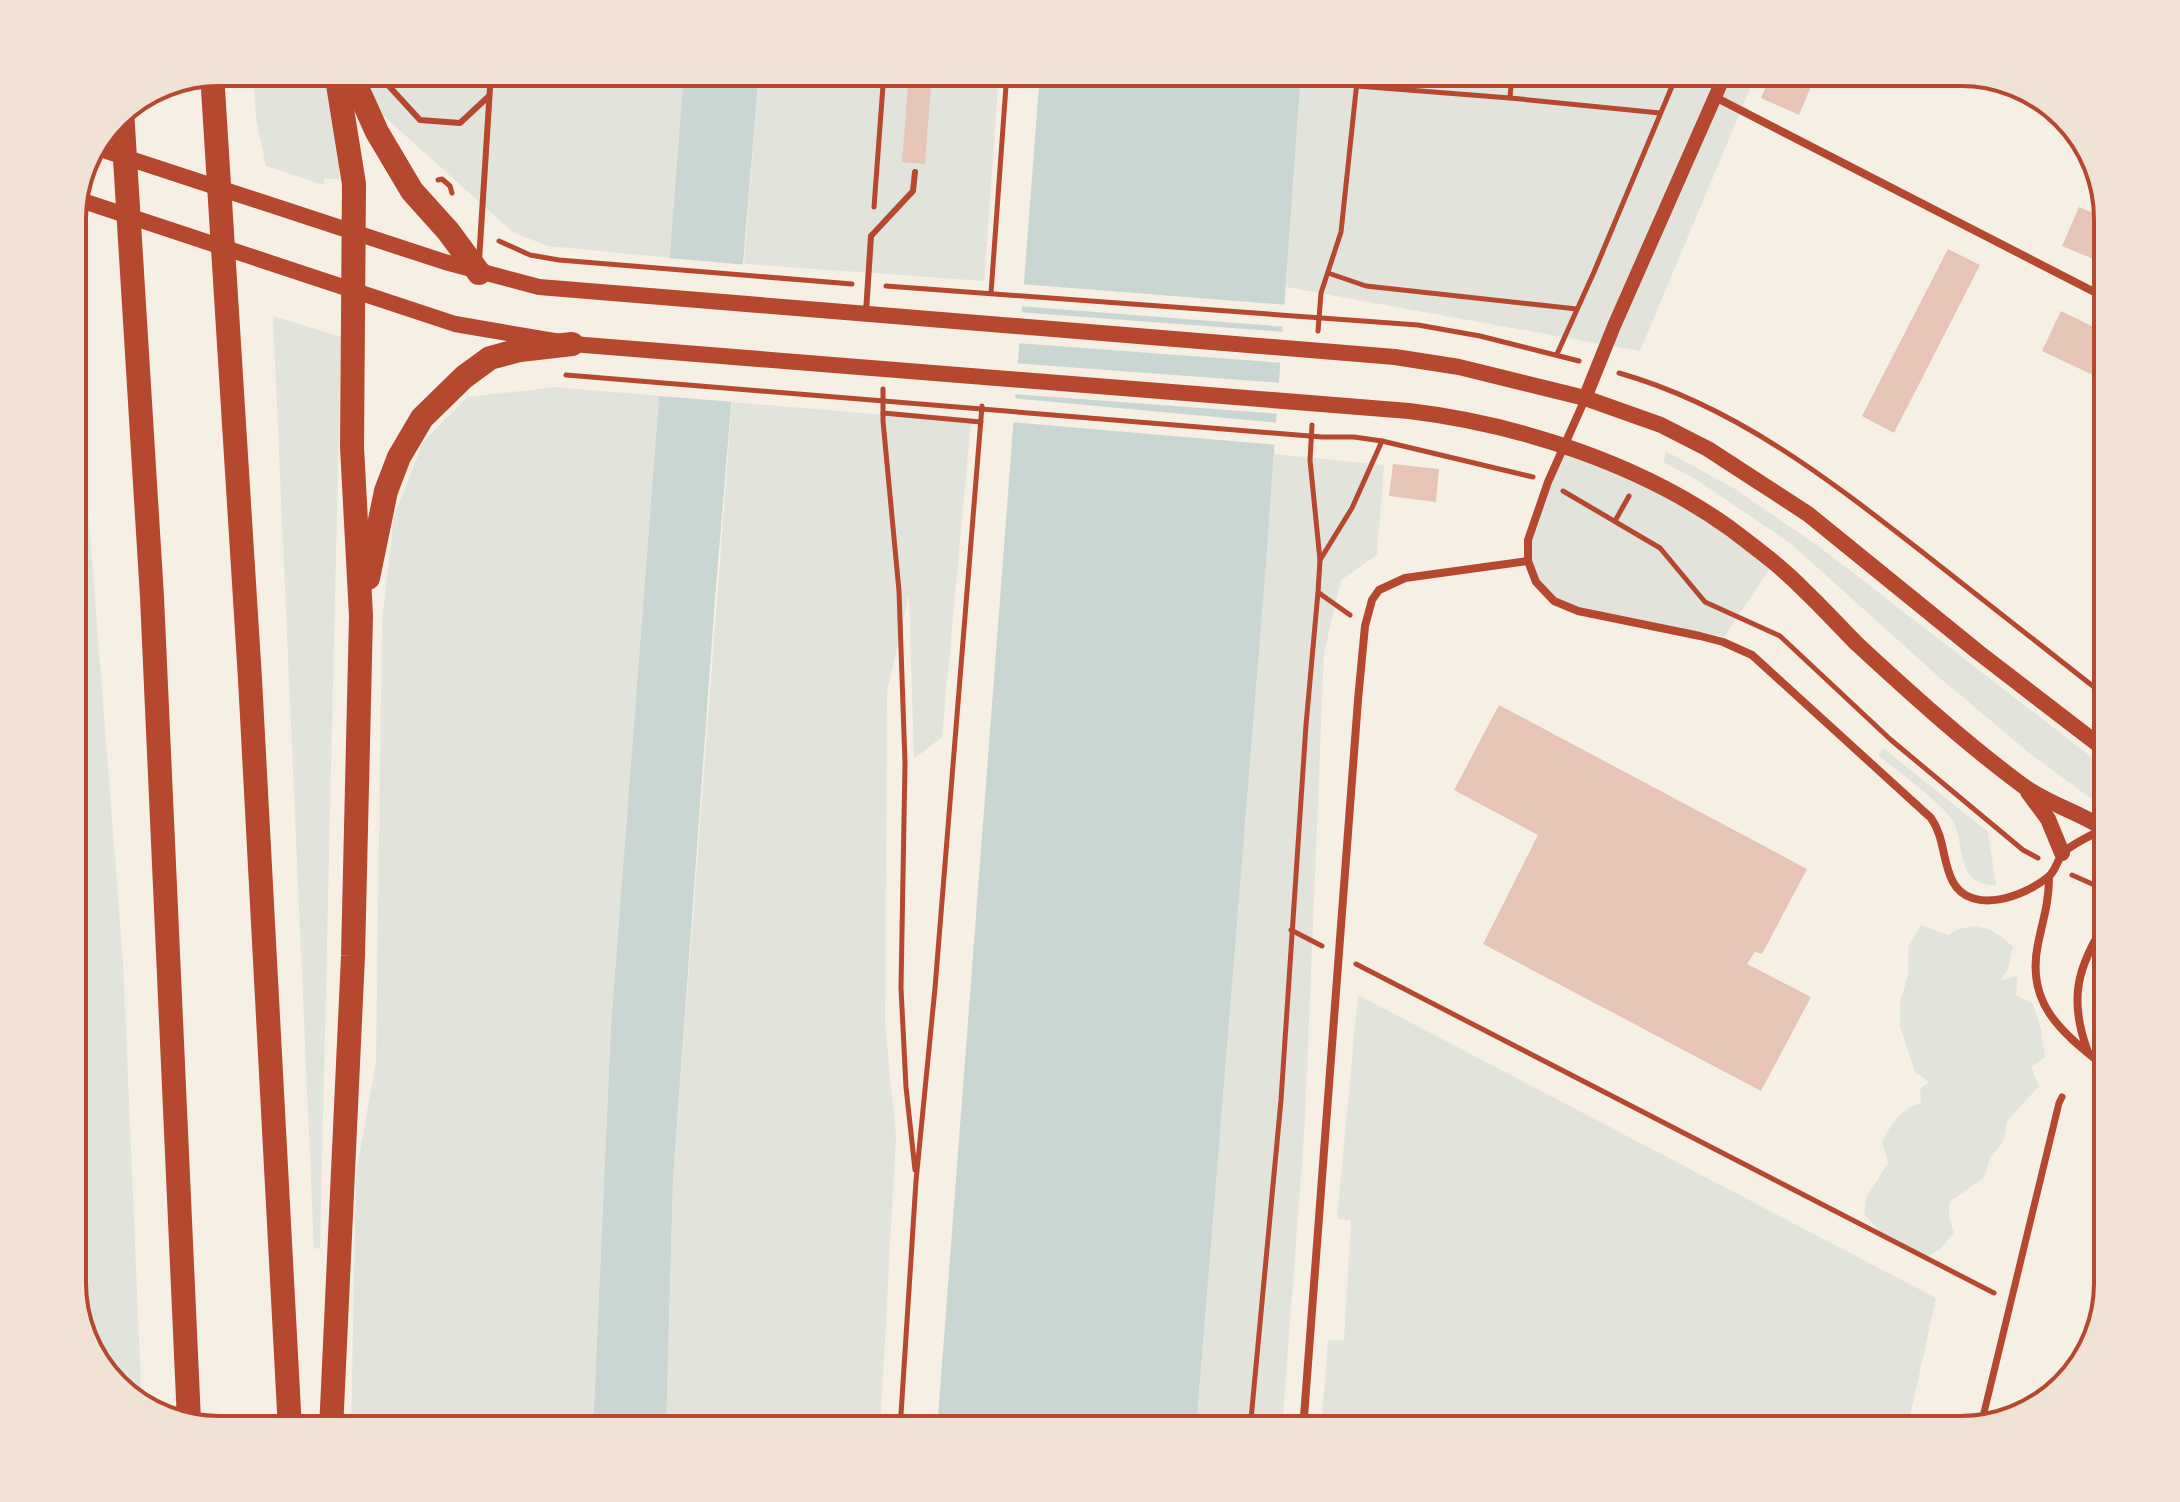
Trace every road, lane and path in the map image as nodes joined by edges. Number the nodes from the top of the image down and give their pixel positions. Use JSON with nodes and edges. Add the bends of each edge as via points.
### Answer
{"nodes":[{"id":1,"x":338,"y":86,"type":"edge"},
{"id":2,"x":356,"y":86,"type":"edge"},
{"id":3,"x":389,"y":86,"type":"edge"},
{"id":4,"x":490,"y":86,"type":"edge"},
{"id":5,"x":883,"y":86,"type":"edge"},
{"id":6,"x":1006,"y":86,"type":"edge"},
{"id":7,"x":1357,"y":86,"type":"joint"},
{"id":8,"x":1511,"y":86,"type":"edge"},
{"id":9,"x":1672,"y":86,"type":"edge"},
{"id":10,"x":1720,"y":86,"type":"edge"},
{"id":11,"x":213,"y":87,"type":"edge"},
{"id":12,"x":489,"y":96,"type":"junction"},
{"id":13,"x":1715,"y":97,"type":"junction"},
{"id":14,"x":1510,"y":98,"type":"junction"},
{"id":15,"x":1660,"y":113,"type":"junction"},
{"id":16,"x":123,"y":127,"type":"edge"},
{"id":17,"x":105,"y":151,"type":"edge"},
{"id":18,"x":915,"y":172,"type":"dead end"},
{"id":19,"x":87,"y":203,"type":"edge"},
{"id":20,"x":355,"y":232,"type":"junction"},
{"id":21,"x":871,"y":236,"type":"junction"},
{"id":22,"x":604,"y":265,"type":"dead end"},
{"id":23,"x":479,"y":273,"type":"junction"},
{"id":24,"x":1328,"y":273,"type":"junction"},
{"id":25,"x":800,"y":279,"type":"dead end"},
{"id":26,"x":354,"y":292,"type":"junction"},
{"id":27,"x":975,"y":292,"type":"dead end"},
{"id":28,"x":2094,"y":292,"type":"edge"},
{"id":29,"x":990,"y":304,"type":"dead end"},
{"id":30,"x":1577,"y":309,"type":"junction"},
{"id":31,"x":866,"y":315,"type":"junction"},
{"id":32,"x":1333,"y":318,"type":"dead end"},
{"id":33,"x":572,"y":344,"type":"junction"},
{"id":34,"x":1324,"y":345,"type":"junction"},
{"id":35,"x":1557,"y":354,"type":"dead end"},
{"id":36,"x":884,"y":368,"type":"junction"},
{"id":37,"x":595,"y":378,"type":"dead end"},
{"id":38,"x":983,"y":393,"type":"dead end"},
{"id":39,"x":1585,"y":398,"type":"junction"},
{"id":40,"x":883,"y":400,"type":"junction"},
{"id":41,"x":883,"y":413,"type":"junction"},
{"id":42,"x":1313,"y":415,"type":"dead end"},
{"id":43,"x":981,"y":422,"type":"junction"},
{"id":44,"x":1322,"y":437,"type":"dead end"},
{"id":45,"x":1382,"y":441,"type":"dead end"},
{"id":46,"x":1564,"y":446,"type":"junction"},
{"id":47,"x":1320,"y":560,"type":"junction"},
{"id":48,"x":1528,"y":561,"type":"junction"},
{"id":49,"x":1318,"y":592,"type":"junction"},
{"id":50,"x":361,"y":616,"type":"junction"},
{"id":51,"x":1365,"y":626,"type":"junction"},
{"id":52,"x":2094,"y":741,"type":"edge"},
{"id":53,"x":2025,"y":788,"type":"junction"},
{"id":54,"x":2094,"y":822,"type":"edge"},
{"id":55,"x":2094,"y":835,"type":"edge"},
{"id":56,"x":2062,"y":853,"type":"junction"},
{"id":57,"x":2049,"y":877,"type":"junction"},
{"id":58,"x":1291,"y":930,"type":"junction"},
{"id":59,"x":2094,"y":940,"type":"edge"},
{"id":60,"x":1340,"y":956,"type":"junction"},
{"id":61,"x":2088,"y":1053,"type":"junction"},
{"id":62,"x":2094,"y":1058,"type":"edge"},
{"id":63,"x":2062,"y":1097,"type":"dead end"},
{"id":64,"x":916,"y":1181,"type":"junction"},
{"id":65,"x":2009,"y":1301,"type":"junction"},
{"id":66,"x":189,"y":1412,"type":"edge"},
{"id":67,"x":1984,"y":1414,"type":"edge"},
{"id":68,"x":289,"y":1416,"type":"edge"},
{"id":69,"x":332,"y":1416,"type":"edge"},
{"id":70,"x":901,"y":1416,"type":"edge"},
{"id":71,"x":1251,"y":1416,"type":"edge"},
{"id":72,"x":1304,"y":1416,"type":"edge"}],
"edges":[{"from":1,"to":20,"type":"highway","via":[[354,184]]},
{"from":2,"to":23,"type":"highway","via":[[412,191]]},
{"from":3,"to":12,"type":"lane","via":[[420,120],[460,123]]},
{"from":4,"to":12,"type":"lane"},
{"from":5,"to":21,"type":"path"},
{"from":6,"to":29,"type":"path"},
{"from":7,"to":14,"type":"path"},
{"from":7,"to":24,"type":"path","via":[[1341,232]]},
{"from":8,"to":14,"type":"path"},
{"from":9,"to":15,"type":"path"},
{"from":10,"to":13,"type":"street"},
{"from":11,"to":68,"type":"highway"},
{"from":12,"to":23,"type":"lane"},
{"from":13,"to":28,"type":"street"},
{"from":13,"to":39,"type":"street"},
{"from":14,"to":15,"type":"path"},
{"from":15,"to":30,"type":"path"},
{"from":16,"to":66,"type":"highway","via":[[152,597]]},
{"from":17,"to":20,"type":"main road"},
{"from":18,"to":21,"type":"lane","via":[[913,191]]},
{"from":19,"to":26,"type":"main road"},
{"from":20,"to":23,"type":"main road"},
{"from":20,"to":26,"type":"highway"},
{"from":21,"to":31,"type":"lane"},
{"from":22,"to":25,"type":"path"},
{"from":23,"to":31,"type":"main road","via":[[539,287]]},
{"from":24,"to":30,"type":"path","via":[[1366,286]]},
{"from":24,"to":34,"type":"path","via":[[1321,293]]},
{"from":26,"to":33,"type":"main road","via":[[455,324]]},
{"from":26,"to":50,"type":"highway","via":[[352,447]]},
{"from":27,"to":32,"type":"path"},
{"from":30,"to":35,"type":"path"},
{"from":31,"to":34,"type":"main road"},
{"from":33,"to":36,"type":"main road"},
{"from":33,"to":50,"type":"highway","via":[[490,358],[422,418],[386,491]]},
{"from":34,"to":39,"type":"main road","via":[[1459,367]]},
{"from":36,"to":40,"type":"path"},
{"from":36,"to":46,"type":"main road","via":[[1451,416]]},
{"from":37,"to":40,"type":"path"},
{"from":38,"to":43,"type":"path"},
{"from":39,"to":46,"type":"street"},
{"from":39,"to":52,"type":"main road","via":[[1661,425],[1797,506]]},
{"from":40,"to":41,"type":"path"},
{"from":40,"to":44,"type":"path"},
{"from":41,"to":43,"type":"path"},
{"from":41,"to":64,"type":"path","via":[[899,591],[905,763],[901,988]]},
{"from":42,"to":47,"type":"path","via":[[1310,460]]},
{"from":43,"to":64,"type":"path"},
{"from":45,"to":47,"type":"path","via":[[1352,508]]},
{"from":46,"to":48,"type":"street","via":[[1528,540]]},
{"from":46,"to":53,"type":"main road","via":[[1680,498],[1729,528]]},
{"from":47,"to":49,"type":"path"},
{"from":48,"to":51,"type":"street","via":[[1390,583],[1372,600]]},
{"from":48,"to":57,"type":"street","via":[[1536,582],[1563,606],[1723,642],[1752,655],[1931,818],[1948,871],[1963,894],[1999,901]]},
{"from":49,"to":51,"type":"path"},
{"from":49,"to":58,"type":"path"},
{"from":50,"to":69,"type":"highway","via":[[353,956]]},
{"from":51,"to":60,"type":"street"},
{"from":53,"to":54,"type":"main road"},
{"from":53,"to":56,"type":"main road","via":[[2048,819]]},
{"from":55,"to":56,"type":"street"},
{"from":56,"to":57,"type":"street"},
{"from":57,"to":61,"type":"street","via":[[2034,967],[2036,987],[2052,1020]]},
{"from":58,"to":60,"type":"path"},
{"from":58,"to":71,"type":"path"},
{"from":59,"to":61,"type":"street","via":[[2078,981],[2076,1017]]},
{"from":60,"to":65,"type":"path"},
{"from":60,"to":72,"type":"street"},
{"from":61,"to":62,"type":"street"},
{"from":63,"to":65,"type":"street"},
{"from":64,"to":70,"type":"path"},
{"from":65,"to":67,"type":"street"}]}
